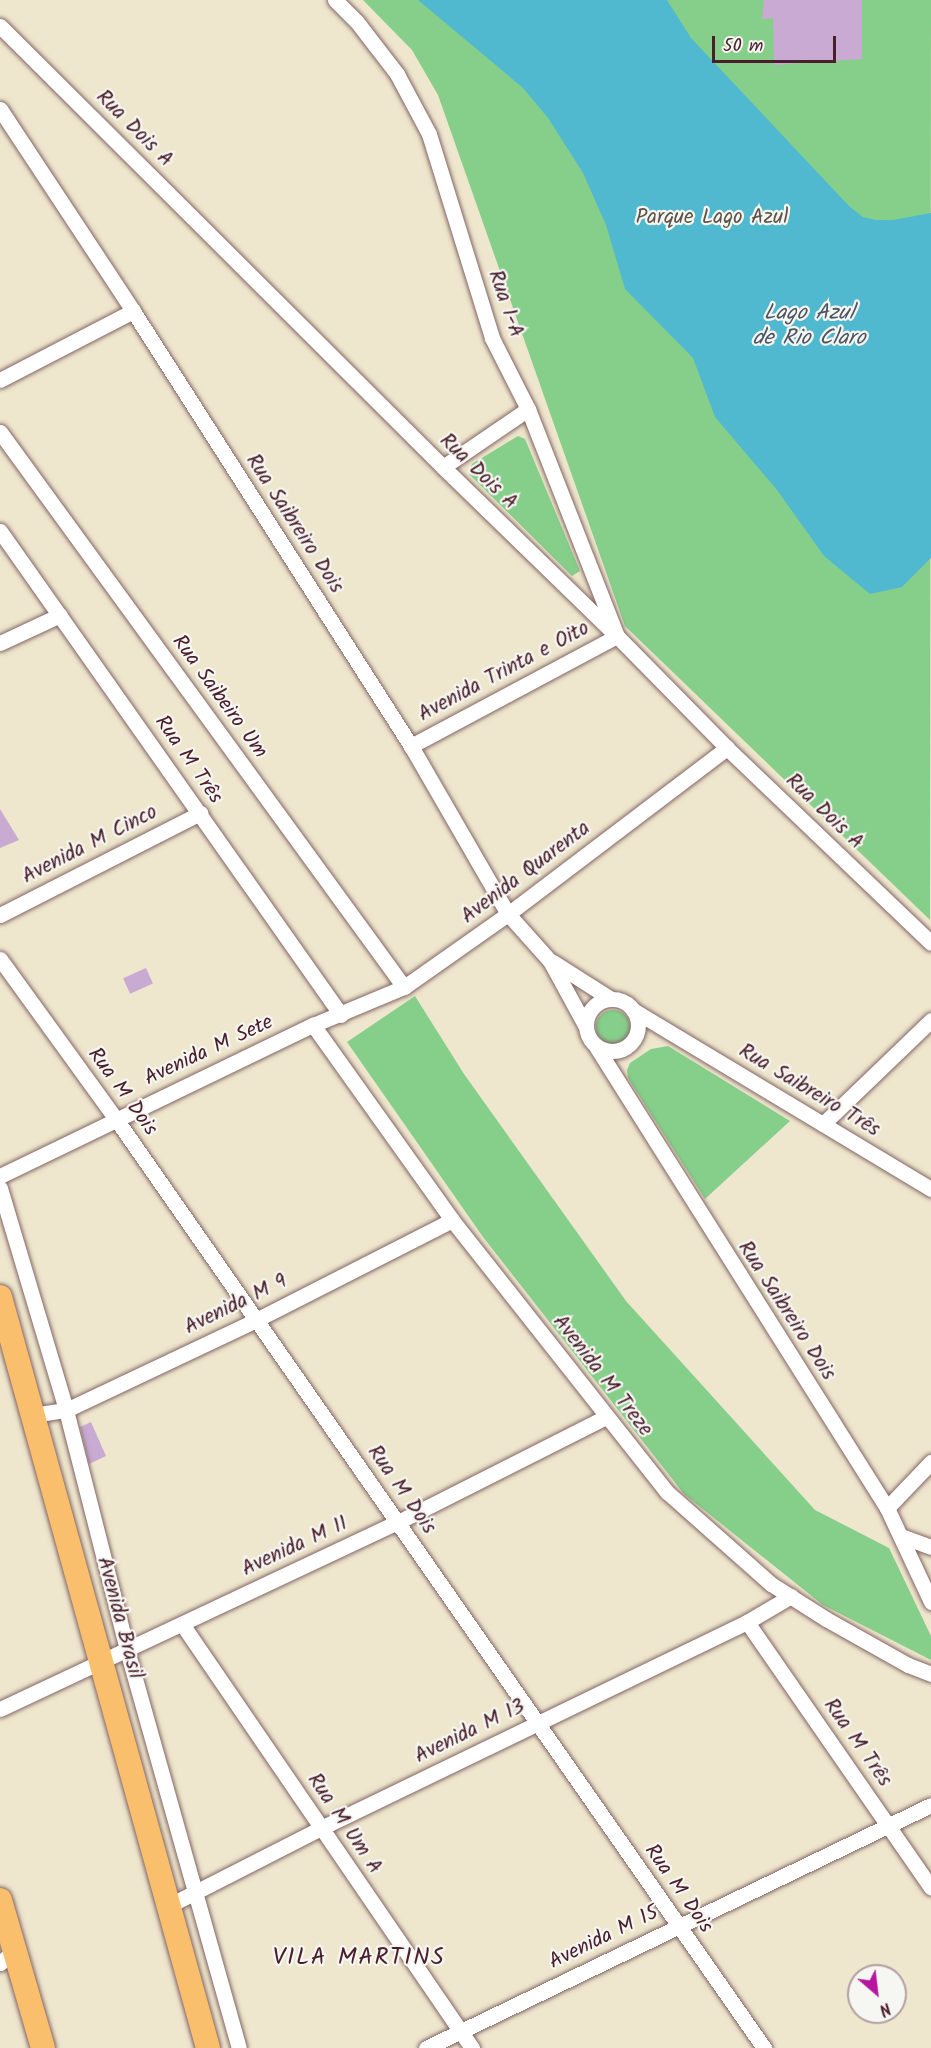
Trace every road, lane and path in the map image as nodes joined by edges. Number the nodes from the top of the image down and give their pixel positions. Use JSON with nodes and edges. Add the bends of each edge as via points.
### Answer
{"nodes":[{"id":1,"x":335,"y":0,"type":"edge"},
{"id":2,"x":0,"y":26,"type":"edge"},
{"id":3,"x":0,"y":109,"type":"edge"},
{"id":4,"x":133,"y":311,"type":"junction"},
{"id":5,"x":0,"y":380,"type":"edge"},
{"id":6,"x":528,"y":409,"type":"junction"},
{"id":7,"x":0,"y":432,"type":"edge"},
{"id":8,"x":442,"y":467,"type":"junction"},
{"id":9,"x":0,"y":531,"type":"edge"},
{"id":10,"x":60,"y":615,"type":"junction"},
{"id":11,"x":617,"y":636,"type":"junction"},
{"id":12,"x":0,"y":643,"type":"edge"},
{"id":13,"x":411,"y":746,"type":"junction"},
{"id":14,"x":727,"y":748,"type":"junction"},
{"id":15,"x":200,"y":813,"type":"junction"},
{"id":16,"x":508,"y":914,"type":"junction"},
{"id":17,"x":0,"y":915,"type":"edge"},
{"id":18,"x":928,"y":935,"type":"edge"},
{"id":19,"x":0,"y":959,"type":"edge"},
{"id":20,"x":550,"y":961,"type":"junction"},
{"id":21,"x":404,"y":987,"type":"junction"},
{"id":22,"x":611,"y":999,"type":"junction"},
{"id":23,"x":633,"y":1010,"type":"junction"},
{"id":24,"x":341,"y":1015,"type":"junction"},
{"id":25,"x":931,"y":1020,"type":"edge"},
{"id":26,"x":313,"y":1025,"type":"junction"},
{"id":27,"x":585,"y":1025,"type":"junction"},
{"id":28,"x":638,"y":1028,"type":"junction"},
{"id":29,"x":665,"y":1029,"type":"junction"},
{"id":30,"x":597,"y":1048,"type":"junction"},
{"id":31,"x":116,"y":1119,"type":"junction"},
{"id":32,"x":823,"y":1124,"type":"junction"},
{"id":33,"x":0,"y":1176,"type":"edge"},
{"id":34,"x":0,"y":1188,"type":"edge"},
{"id":35,"x":931,"y":1189,"type":"edge"},
{"id":36,"x":452,"y":1220,"type":"junction"},
{"id":37,"x":0,"y":1297,"type":"edge"},
{"id":38,"x":256,"y":1320,"type":"junction"},
{"id":39,"x":6,"y":1342,"type":"edge"},
{"id":40,"x":66,"y":1410,"type":"junction"},
{"id":41,"x":33,"y":1414,"type":"junction"},
{"id":42,"x":606,"y":1417,"type":"junction"},
{"id":43,"x":931,"y":1462,"type":"edge"},
{"id":44,"x":887,"y":1508,"type":"junction"},
{"id":45,"x":398,"y":1522,"type":"junction"},
{"id":46,"x":901,"y":1536,"type":"junction"},
{"id":47,"x":931,"y":1546,"type":"edge"},
{"id":48,"x":790,"y":1596,"type":"junction"},
{"id":49,"x":931,"y":1602,"type":"edge"},
{"id":50,"x":747,"y":1622,"type":"junction"},
{"id":51,"x":182,"y":1624,"type":"junction"},
{"id":52,"x":127,"y":1650,"type":"junction"},
{"id":53,"x":101,"y":1663,"type":"junction"},
{"id":54,"x":931,"y":1674,"type":"edge"},
{"id":55,"x":0,"y":1709,"type":"edge"},
{"id":56,"x":537,"y":1723,"type":"junction"},
{"id":57,"x":931,"y":1805,"type":"edge"},
{"id":58,"x":889,"y":1826,"type":"junction"},
{"id":59,"x":321,"y":1828,"type":"junction"},
{"id":60,"x":931,"y":1888,"type":"edge"},
{"id":61,"x":195,"y":1891,"type":"junction"},
{"id":62,"x":0,"y":1900,"type":"edge"},
{"id":63,"x":168,"y":1906,"type":"junction"},
{"id":64,"x":679,"y":1926,"type":"junction"},
{"id":65,"x":8,"y":1957,"type":"edge"},
{"id":66,"x":461,"y":2031,"type":"junction"},
{"id":67,"x":43,"y":2048,"type":"edge"},
{"id":68,"x":208,"y":2048,"type":"edge"},
{"id":69,"x":239,"y":2048,"type":"edge"},
{"id":70,"x":426,"y":2048,"type":"edge"},
{"id":71,"x":472,"y":2048,"type":"edge"},
{"id":72,"x":764,"y":2048,"type":"edge"}],
"edges":[{"from":1,"to":6,"type":"street","name":"Rua 1-A","via":[[397,75],[429,134],[492,338]]},
{"from":2,"to":8,"type":"street","name":"Rua Dois A"},
{"from":3,"to":4,"type":"street","name":"Rua Saibreiro Dois"},
{"from":4,"to":5,"type":"street"},
{"from":4,"to":13,"type":"street","name":"Rua Saibreiro Dois"},
{"from":6,"to":8,"type":"street"},
{"from":6,"to":11,"type":"street","name":"Rua 1-A"},
{"from":7,"to":21,"type":"street","name":"Rua Saibeiro Um"},
{"from":8,"to":11,"type":"street","name":"Rua Dois A"},
{"from":9,"to":10,"type":"street","name":"Rua M Três"},
{"from":10,"to":12,"type":"street"},
{"from":10,"to":15,"type":"street","name":"Rua M Três"},
{"from":11,"to":13,"type":"street","name":"Avenida Trinta e Oito"},
{"from":11,"to":14,"type":"street","name":"Rua Dois A"},
{"from":13,"to":16,"type":"street","name":"Rua Saibreiro Dois"},
{"from":14,"to":16,"type":"street","name":"Avenida Quarenta"},
{"from":14,"to":18,"type":"street","name":"Rua Dois A"},
{"from":15,"to":17,"type":"street","name":"Avenida M Cinco"},
{"from":15,"to":24,"type":"street","name":"Rua M Três"},
{"from":16,"to":20,"type":"street","name":"Rua Saibreiro Dois"},
{"from":16,"to":21,"type":"street","name":"Avenida Quarenta"},
{"from":19,"to":31,"type":"street","name":"Rua M Dois"},
{"from":20,"to":22,"type":"street","name":"Rua Saibreiro Dois"},
{"from":20,"to":27,"type":"street","name":"Rua Saibreiro Dois"},
{"from":21,"to":24,"type":"street","name":"Avenida Quarenta"},
{"from":22,"to":23,"type":"street","via":[[620,1000]]},
{"from":22,"to":27,"type":"street","via":[[590,1010]]},
{"from":23,"to":28,"type":"street"},
{"from":23,"to":29,"type":"street","name":"Rua Saibreiro Três"},
{"from":24,"to":26,"type":"street","name":"Avenida M Sete"},
{"from":25,"to":32,"type":"street"},
{"from":26,"to":31,"type":"street","name":"Avenida M Sete"},
{"from":26,"to":36,"type":"street","name":"Avenida M Treze"},
{"from":27,"to":30,"type":"street"},
{"from":28,"to":29,"type":"street","name":"Rua Saibreiro Três"},
{"from":28,"to":30,"type":"street","via":[[636,1036],[623,1049],[615,1052]]},
{"from":29,"to":32,"type":"street","name":"Rua Saibreiro Três"},
{"from":30,"to":44,"type":"street","name":"Rua Saibreiro Dois"},
{"from":31,"to":33,"type":"street","name":"Avenida M Sete"},
{"from":31,"to":38,"type":"street","name":"Rua M Dois"},
{"from":32,"to":35,"type":"street","name":"Rua Saibreiro Três"},
{"from":34,"to":40,"type":"street","name":"Avenida Brasil"},
{"from":36,"to":38,"type":"street","name":"Avenida M 9"},
{"from":36,"to":42,"type":"street","name":"Avenida M Treze"},
{"from":37,"to":39,"type":"main road","name":"Avenida Brasil"},
{"from":38,"to":40,"type":"street","name":"Avenida M 9"},
{"from":38,"to":45,"type":"street","name":"Rua M Dois"},
{"from":39,"to":41,"type":"main road","name":"Avenida Brasil"},
{"from":40,"to":41,"type":"street","name":"Avenida M 9"},
{"from":40,"to":52,"type":"street","name":"Avenida Brasil"},
{"from":41,"to":53,"type":"main road","name":"Avenida Brasil"},
{"from":42,"to":45,"type":"street","name":"Avenida M 11"},
{"from":42,"to":48,"type":"street","name":"Avenida M Treze","via":[[668,1492],[730,1550]]},
{"from":43,"to":44,"type":"street"},
{"from":44,"to":46,"type":"street","name":"Rua Saibreiro Dois"},
{"from":45,"to":51,"type":"street","name":"Avenida M 11"},
{"from":45,"to":56,"type":"street","name":"Rua M Dois"},
{"from":46,"to":47,"type":"street"},
{"from":46,"to":49,"type":"street","name":"Rua Saibreiro Dois"},
{"from":48,"to":50,"type":"street","name":"Avenida M 13"},
{"from":48,"to":54,"type":"street","name":"Avenida M Treze","via":[[908,1665]]},
{"from":50,"to":56,"type":"street","name":"Avenida M 13"},
{"from":50,"to":58,"type":"street","name":"Rua M Três"},
{"from":51,"to":52,"type":"street","name":"Avenida M 11"},
{"from":51,"to":59,"type":"street","name":"Rua M Um A"},
{"from":52,"to":53,"type":"street","name":"Avenida M 11"},
{"from":52,"to":61,"type":"street","name":"Avenida Brasil"},
{"from":53,"to":55,"type":"street","name":"Avenida M 11"},
{"from":53,"to":63,"type":"main road","name":"Avenida Brasil"},
{"from":56,"to":59,"type":"street","name":"Avenida M 13"},
{"from":56,"to":64,"type":"street","name":"Rua M Dois"},
{"from":57,"to":58,"type":"street","name":"Avenida M 15"},
{"from":58,"to":60,"type":"street","name":"Rua M Três"},
{"from":58,"to":64,"type":"street","name":"Avenida M 15"},
{"from":59,"to":61,"type":"street","name":"Avenida M 13"},
{"from":59,"to":66,"type":"street","name":"Rua M Um A"},
{"from":61,"to":63,"type":"street","name":"Avenida M 13"},
{"from":61,"to":69,"type":"street","name":"Avenida Brasil"},
{"from":62,"to":65,"type":"main road"},
{"from":63,"to":68,"type":"main road","name":"Avenida Brasil"},
{"from":64,"to":66,"type":"street","name":"Avenida M 15"},
{"from":64,"to":72,"type":"street","name":"Rua M Dois"},
{"from":65,"to":67,"type":"main road"},
{"from":66,"to":70,"type":"street","name":"Avenida M 15"},
{"from":66,"to":71,"type":"street","name":"Rua M Um A"}]}
